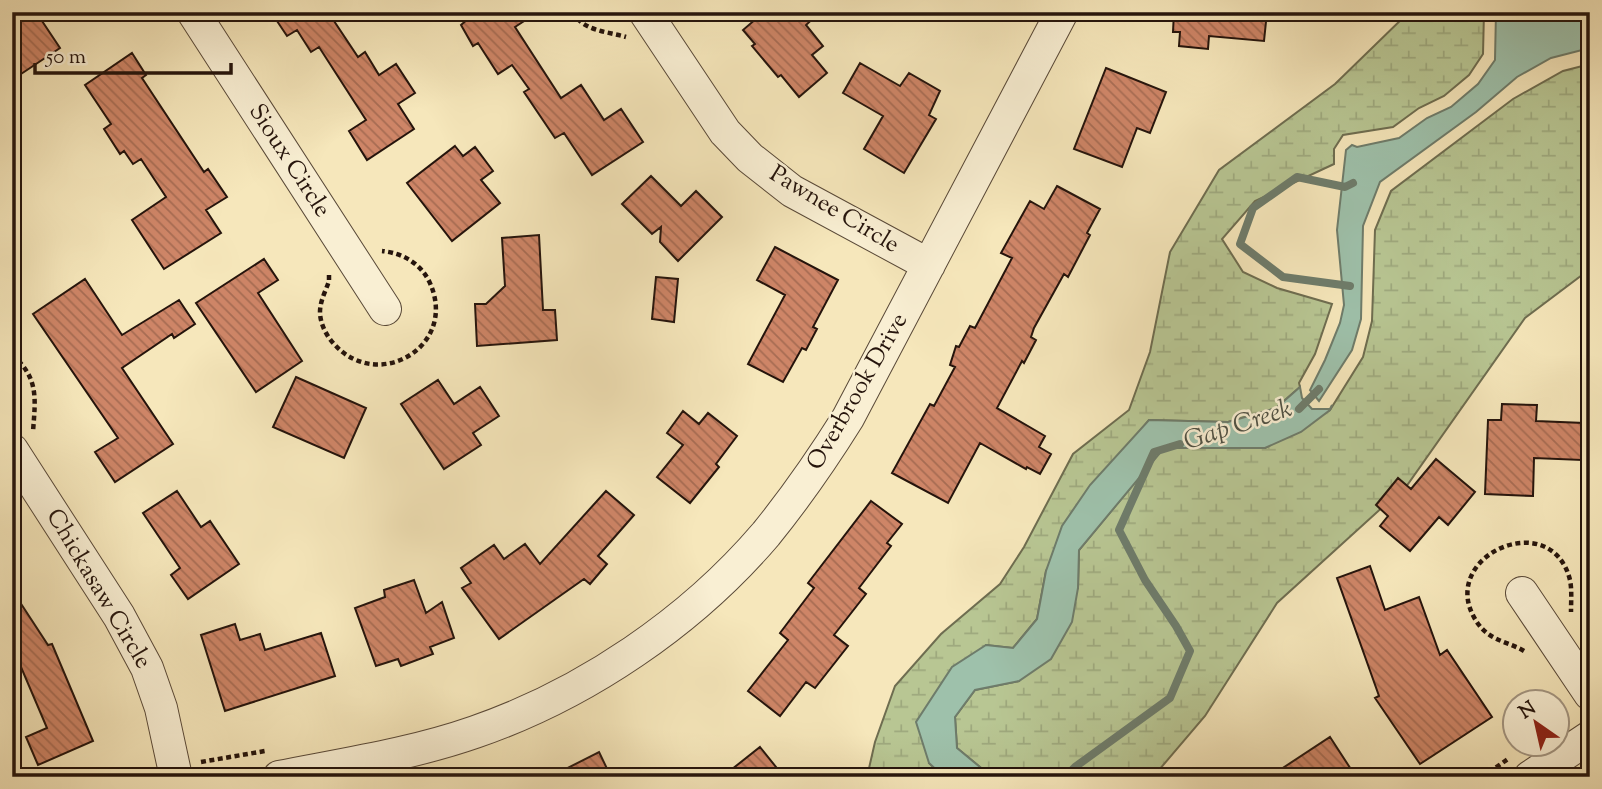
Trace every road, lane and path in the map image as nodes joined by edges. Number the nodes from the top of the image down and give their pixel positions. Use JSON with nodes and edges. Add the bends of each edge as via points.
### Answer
{"nodes":[{"id":1,"x":193,"y":12,"type":"edge"},
{"id":2,"x":645,"y":12,"type":"edge"},
{"id":3,"x":1062,"y":12,"type":"edge"},
{"id":4,"x":929,"y":265,"type":"junction"},
{"id":5,"x":385,"y":309,"type":"dead end"},
{"id":6,"x":12,"y":450,"type":"edge"},
{"id":7,"x":1521,"y":593,"type":"dead end"},
{"id":8,"x":1590,"y":694,"type":"edge"},
{"id":9,"x":1590,"y":737,"type":"edge"},
{"id":10,"x":276,"y":763,"type":"edge"},
{"id":11,"x":176,"y":772,"type":"edge"},
{"id":12,"x":117,"y":777,"type":"edge"},
{"id":13,"x":1530,"y":777,"type":"edge"}],
"edges":[{"from":1,"to":5,"type":"street","name":"Sioux Circle"},
{"from":2,"to":4,"type":"street","name":"Pawnee Circle","via":[[725,132],[750,158],[792,191]]},
{"from":3,"to":4,"type":"street","name":"Overbrook Drive"},
{"from":4,"to":10,"type":"street","name":"Overbrook Drive","via":[[848,418],[813,473],[765,535],[675,621],[564,692],[477,732],[384,757]]},
{"from":6,"to":11,"type":"street","name":"Chickasaw Circle","via":[[119,616],[147,668]]},
{"from":7,"to":8,"type":"street"},
{"from":9,"to":13,"type":"street"},
{"from":10,"to":11,"type":"path"},
{"from":11,"to":12,"type":"path"}]}
